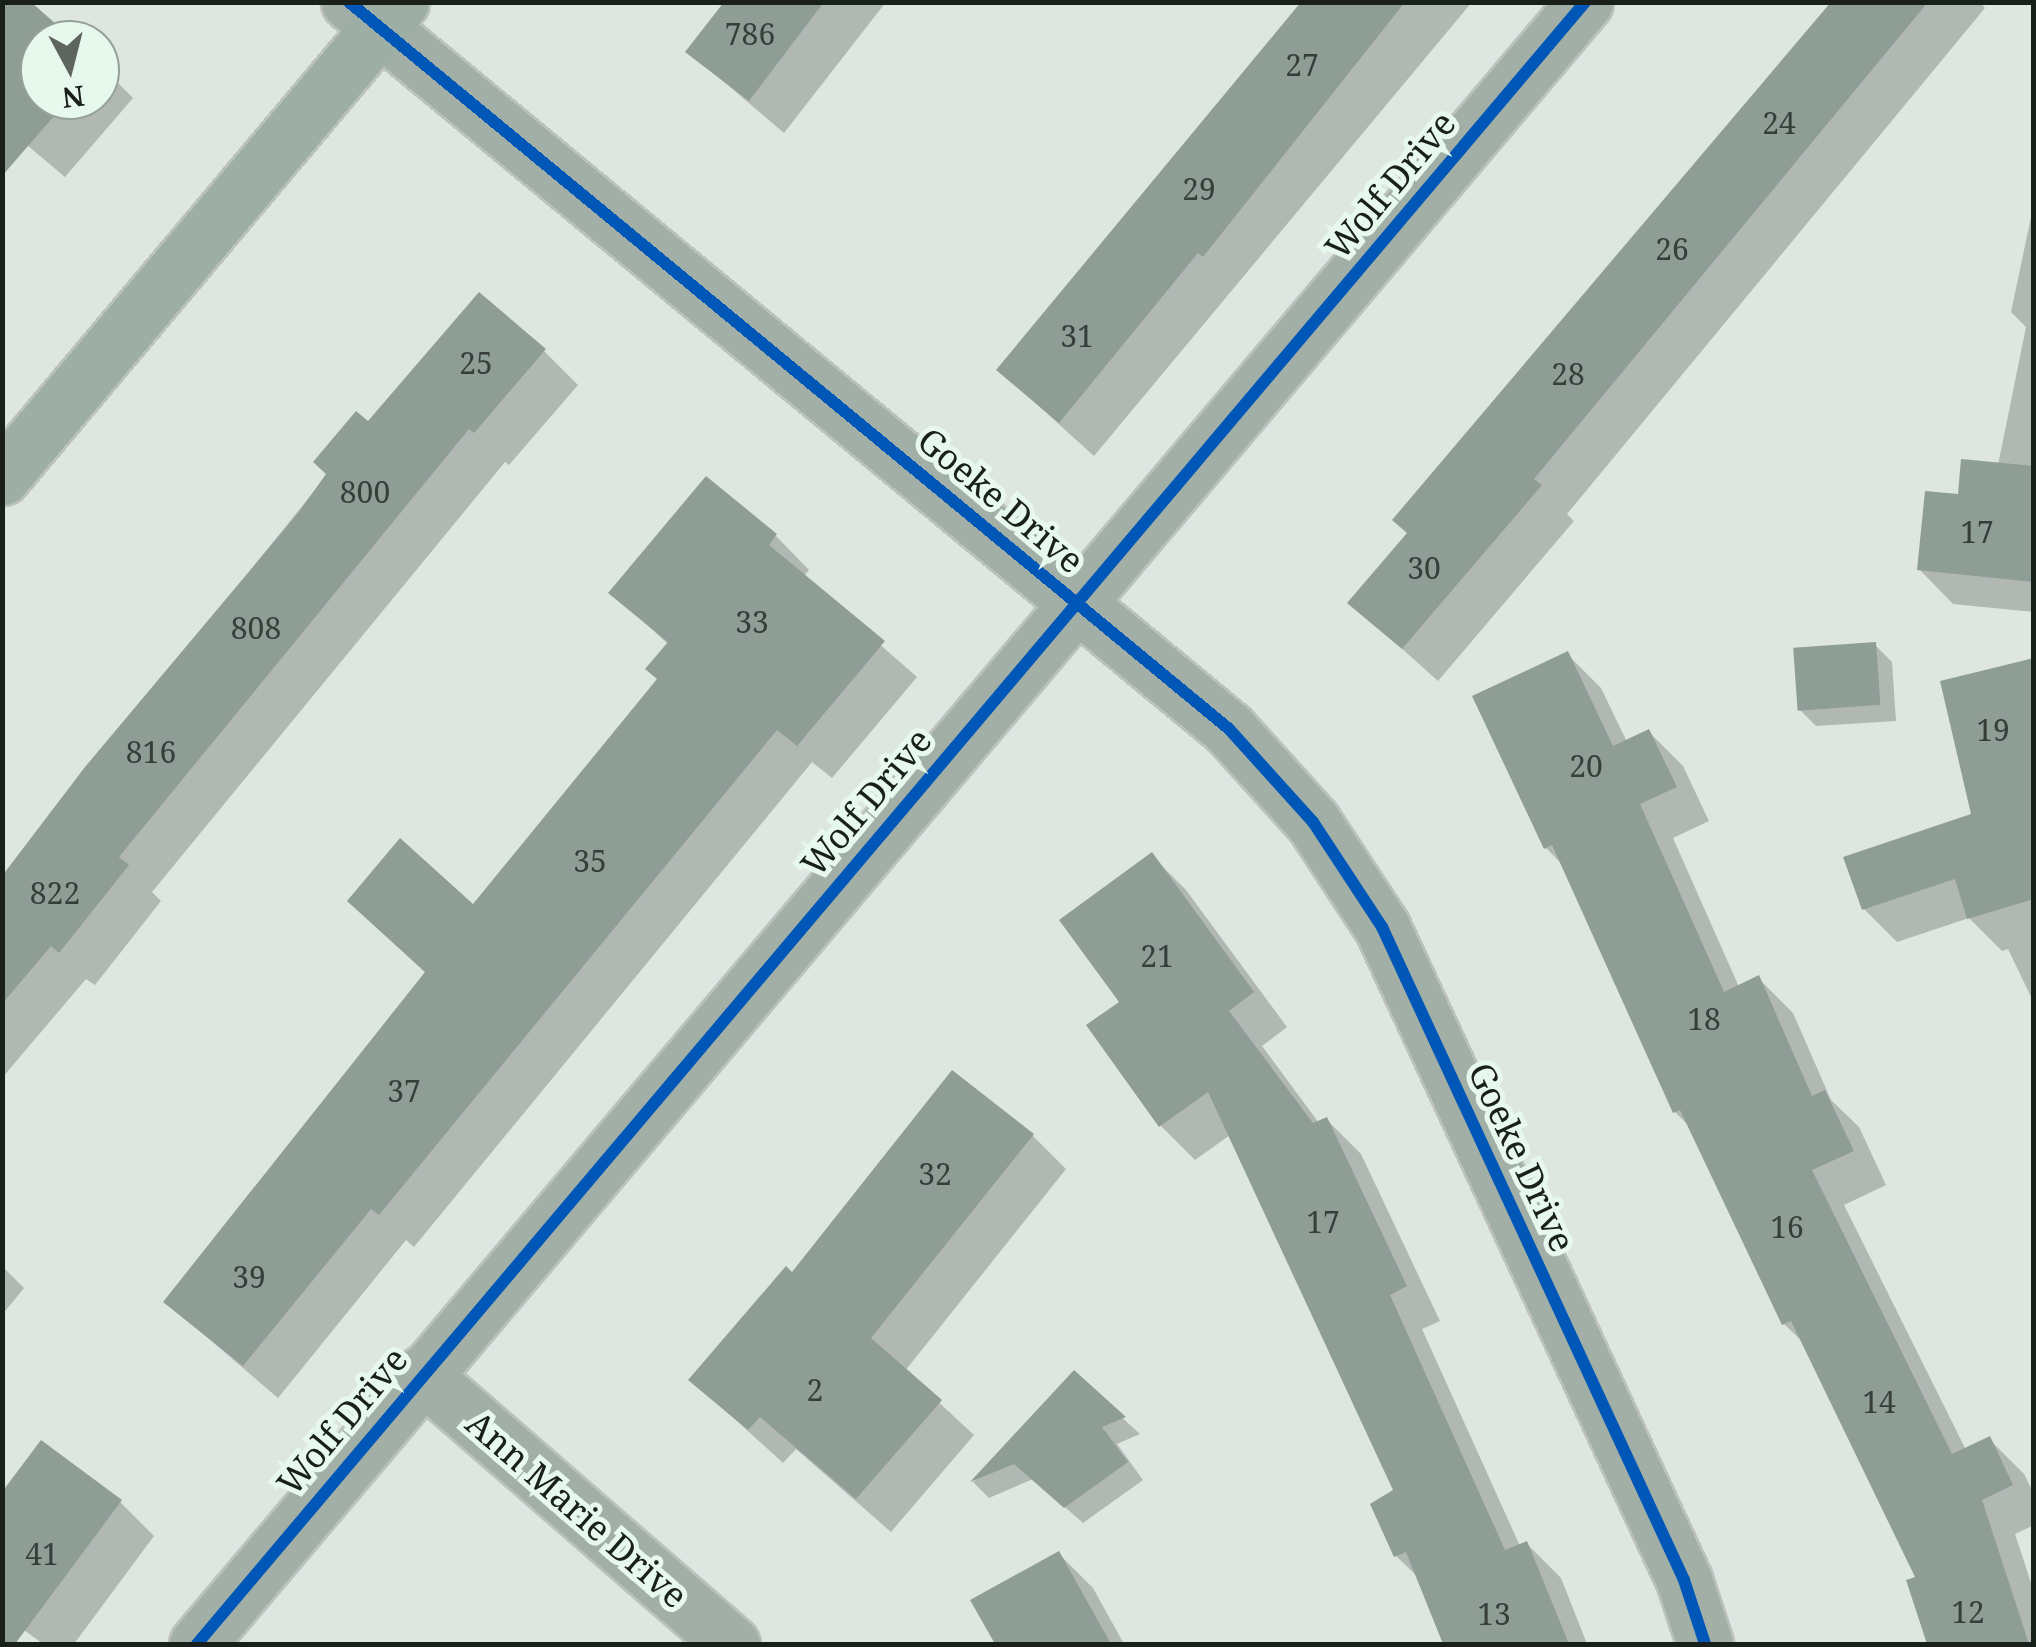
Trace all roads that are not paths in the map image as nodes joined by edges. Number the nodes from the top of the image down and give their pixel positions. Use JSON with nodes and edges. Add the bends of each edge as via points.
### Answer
{"nodes":[{"id":1,"x":1585,"y":2,"type":"edge"},
{"id":2,"x":378,"y":10,"type":"edge"},
{"id":3,"x":2,"y":477,"type":"edge"},
{"id":4,"x":1076,"y":601,"type":"junction"},
{"id":5,"x":420,"y":1374,"type":"junction"},
{"id":6,"x":197,"y":1644,"type":"edge"},
{"id":7,"x":732,"y":1644,"type":"edge"},
{"id":8,"x":1705,"y":1644,"type":"edge"}],
"edges":[{"from":1,"to":4,"type":"street","name":"Wolf Drive"},
{"from":2,"to":3,"type":"street"},
{"from":2,"to":4,"type":"street","name":"Goeke Drive"},
{"from":4,"to":5,"type":"street","name":"Wolf Drive"},
{"from":4,"to":8,"type":"street","name":"Goeke Drive","via":[[1228,729],[1313,822],[1382,926],[1684,1580]]},
{"from":5,"to":6,"type":"street","name":"Wolf Drive"},
{"from":5,"to":7,"type":"street","name":"Ann Marie Drive"}]}
